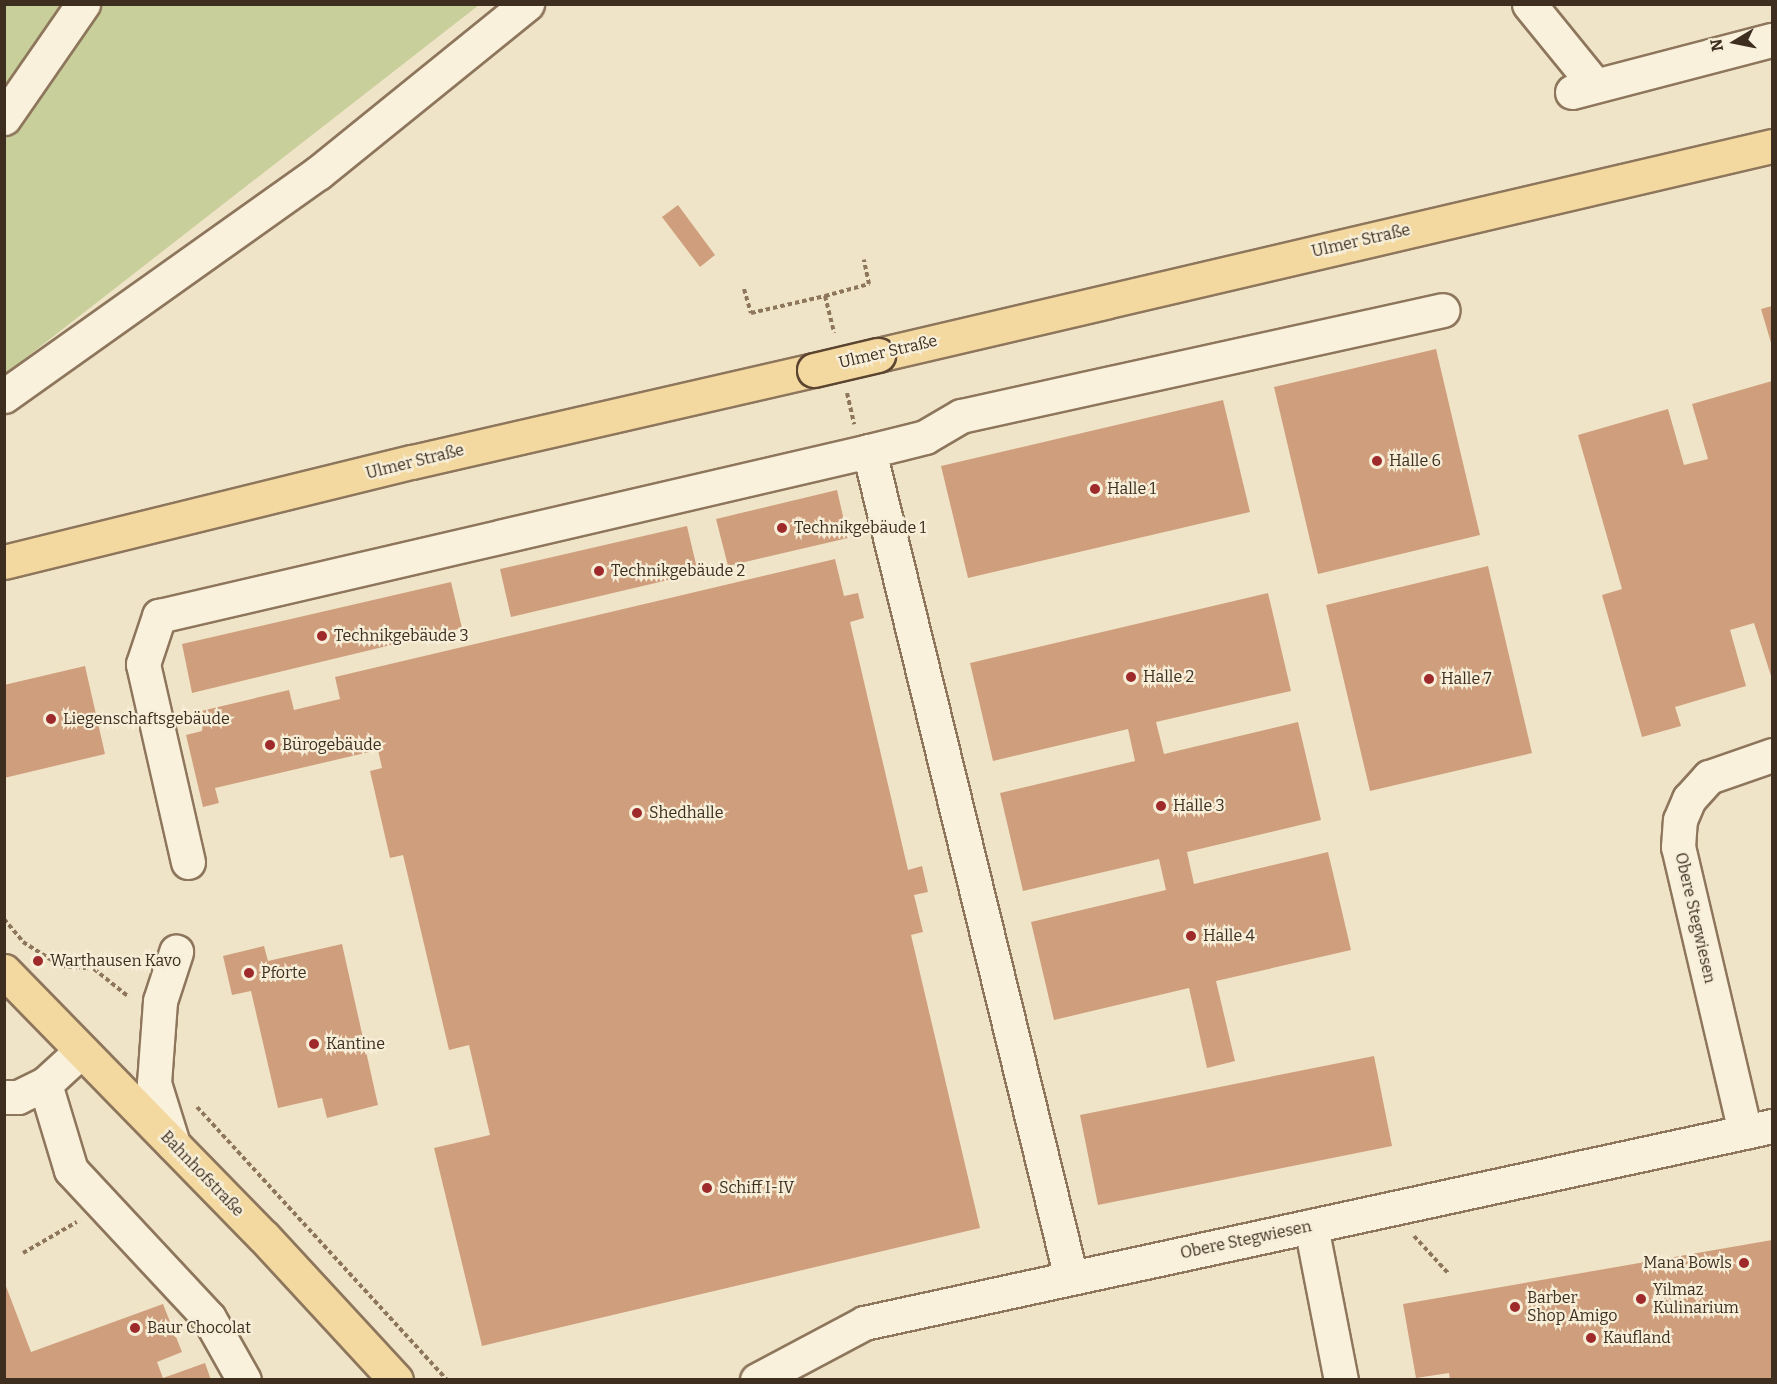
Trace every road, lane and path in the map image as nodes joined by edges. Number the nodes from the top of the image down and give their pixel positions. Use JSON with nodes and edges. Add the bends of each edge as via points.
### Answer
{"nodes":[{"id":1,"x":83,"y":4,"type":"edge"},
{"id":2,"x":526,"y":4,"type":"edge"},
{"id":3,"x":1529,"y":4,"type":"edge"},
{"id":4,"x":1773,"y":40,"type":"edge"},
{"id":5,"x":4,"y":118,"type":"edge"},
{"id":6,"x":1773,"y":146,"type":"edge"},
{"id":7,"x":864,"y":260,"type":"dead end"},
{"id":8,"x":825,"y":296,"type":"dead end"},
{"id":9,"x":1442,"y":310,"type":"dead end"},
{"id":10,"x":4,"y":396,"type":"edge"},
{"id":11,"x":869,"y":451,"type":"junction"},
{"id":12,"x":4,"y":562,"type":"edge"},
{"id":13,"x":1773,"y":755,"type":"edge"},
{"id":14,"x":188,"y":862,"type":"dead end"},
{"id":15,"x":4,"y":919,"type":"edge"},
{"id":16,"x":176,"y":952,"type":"dead end"},
{"id":17,"x":4,"y":971,"type":"edge"},
{"id":18,"x":155,"y":1045,"type":"junction"},
{"id":19,"x":81,"y":1051,"type":"junction"},
{"id":20,"x":45,"y":1084,"type":"junction"},
{"id":21,"x":4,"y":1096,"type":"edge"},
{"id":22,"x":191,"y":1100,"type":"dead end"},
{"id":23,"x":1759,"y":1129,"type":"edge"},
{"id":24,"x":172,"y":1144,"type":"junction"},
{"id":25,"x":104,"y":1207,"type":"junction"},
{"id":26,"x":1389,"y":1209,"type":"junction"},
{"id":27,"x":1311,"y":1226,"type":"junction"},
{"id":28,"x":23,"y":1252,"type":"dead end"},
{"id":29,"x":1448,"y":1273,"type":"dead end"},
{"id":30,"x":1071,"y":1278,"type":"junction"},
{"id":31,"x":389,"y":1375,"type":"edge"},
{"id":32,"x":244,"y":1380,"type":"edge"},
{"id":33,"x":447,"y":1380,"type":"edge"},
{"id":34,"x":757,"y":1380,"type":"edge"},
{"id":35,"x":1341,"y":1380,"type":"edge"}],
"edges":[{"from":1,"to":5,"type":"street"},
{"from":2,"to":10,"type":"street","via":[[318,173]]},
{"from":3,"to":4,"type":"street","via":[[1583,88]]},
{"from":6,"to":12,"type":"main road","name":"Ulmer Straße","bridge":true,"via":[[412,462]]},
{"from":7,"to":8,"type":"path","via":[[869,284]]},
{"from":9,"to":11,"type":"street","via":[[961,416],[926,437]]},
{"from":11,"to":14,"type":"street","via":[[159,616],[143,664]]},
{"from":11,"to":30,"type":"street"},
{"from":13,"to":23,"type":"street","name":"Obere Stegwiesen","via":[[1708,777],[1689,799],[1680,820],[1678,847]]},
{"from":15,"to":18,"type":"path","via":[[23,942],[61,966],[94,969],[129,997]]},
{"from":16,"to":18,"type":"street","via":[[160,1001]]},
{"from":17,"to":19,"type":"main road","name":"Bahnhofstraße"},
{"from":18,"to":24,"type":"street","via":[[154,1083]]},
{"from":19,"to":20,"type":"street"},
{"from":19,"to":24,"type":"main road","name":"Bahnhofstraße"},
{"from":20,"to":21,"type":"street","via":[[18,1097]]},
{"from":20,"to":25,"type":"street","via":[[71,1170]]},
{"from":22,"to":33,"type":"path","via":[[212,1128]]},
{"from":23,"to":26,"type":"street","name":"Obere Stegwiesen"},
{"from":24,"to":31,"type":"main road","name":"Bahnhofstraße"},
{"from":25,"to":28,"type":"path"},
{"from":25,"to":32,"type":"street","via":[[208,1318]]},
{"from":26,"to":27,"type":"street","name":"Obere Stegwiesen"},
{"from":26,"to":29,"type":"path"},
{"from":27,"to":30,"type":"street","name":"Obere Stegwiesen"},
{"from":27,"to":35,"type":"street"},
{"from":30,"to":34,"type":"street","name":"Obere Stegwiesen","via":[[864,1323]]}]}
